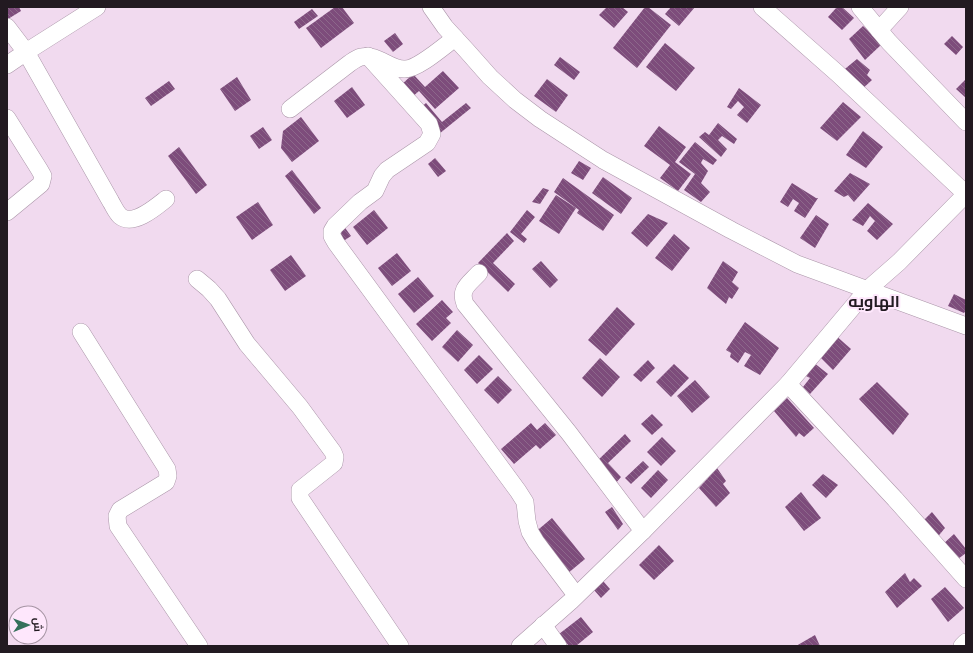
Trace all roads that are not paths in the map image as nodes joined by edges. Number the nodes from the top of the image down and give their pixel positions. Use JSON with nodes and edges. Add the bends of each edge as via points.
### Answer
{"nodes":[{"id":1,"x":97,"y":7,"type":"edge"},
{"id":2,"x":431,"y":7,"type":"edge"},
{"id":3,"x":762,"y":7,"type":"edge"},
{"id":4,"x":860,"y":7,"type":"edge"},
{"id":5,"x":900,"y":7,"type":"edge"},
{"id":6,"x":7,"y":27,"type":"edge"},
{"id":7,"x":879,"y":30,"type":"junction"},
{"id":8,"x":455,"y":38,"type":"junction"},
{"id":9,"x":26,"y":52,"type":"junction"},
{"id":10,"x":368,"y":56,"type":"junction"},
{"id":11,"x":7,"y":65,"type":"edge"},
{"id":12,"x":290,"y":109,"type":"dead end"},
{"id":13,"x":7,"y":118,"type":"edge"},
{"id":14,"x":966,"y":122,"type":"edge"},
{"id":15,"x":966,"y":194,"type":"edge"},
{"id":16,"x":166,"y":199,"type":"dead end"},
{"id":17,"x":7,"y":212,"type":"edge"},
{"id":18,"x":479,"y":273,"type":"dead end"},
{"id":19,"x":197,"y":279,"type":"dead end"},
{"id":20,"x":867,"y":290,"type":"junction"},
{"id":21,"x":966,"y":326,"type":"edge"},
{"id":22,"x":81,"y":332,"type":"dead end"},
{"id":23,"x":788,"y":384,"type":"junction"},
{"id":24,"x":643,"y":531,"type":"junction"},
{"id":25,"x":966,"y":579,"type":"edge"},
{"id":26,"x":576,"y":595,"type":"junction"},
{"id":27,"x":543,"y":625,"type":"junction"},
{"id":28,"x":966,"y":642,"type":"edge"},
{"id":29,"x":199,"y":646,"type":"edge"},
{"id":30,"x":400,"y":646,"type":"edge"},
{"id":31,"x":520,"y":646,"type":"edge"},
{"id":32,"x":558,"y":646,"type":"edge"},
{"id":33,"x":962,"y":646,"type":"edge"}],
"edges":[{"from":1,"to":9,"type":"street"},
{"from":2,"to":8,"type":"street"},
{"from":3,"to":15,"type":"street","via":[[837,73]]},
{"from":4,"to":7,"type":"street"},
{"from":5,"to":7,"type":"street"},
{"from":6,"to":9,"type":"street"},
{"from":7,"to":14,"type":"street"},
{"from":8,"to":10,"type":"street","via":[[417,66],[407,69],[398,69]]},
{"from":8,"to":20,"type":"street","via":[[515,100],[603,160],[797,264]]},
{"from":9,"to":11,"type":"street"},
{"from":9,"to":16,"type":"street","via":[[121,216],[125,219],[141,217]]},
{"from":10,"to":12,"type":"street","via":[[350,63]]},
{"from":10,"to":26,"type":"street","via":[[429,124],[432,134],[427,143],[387,170],[375,191],[336,226],[332,236],[518,491],[525,502],[530,532]]},
{"from":13,"to":17,"type":"street","via":[[43,176],[41,184]]},
{"from":15,"to":20,"type":"street","via":[[899,262]]},
{"from":18,"to":24,"type":"street","via":[[462,292],[465,304],[569,433]]},
{"from":19,"to":30,"type":"street","via":[[218,299],[247,344],[300,407],[333,452],[334,463],[300,490],[300,498]]},
{"from":20,"to":21,"type":"street"},
{"from":20,"to":23,"type":"street"},
{"from":22,"to":29,"type":"street","via":[[167,469],[166,482],[120,510],[117,516],[118,526]]},
{"from":23,"to":24,"type":"street"},
{"from":23,"to":25,"type":"street"},
{"from":24,"to":26,"type":"street"},
{"from":26,"to":27,"type":"street"},
{"from":27,"to":31,"type":"street"},
{"from":27,"to":32,"type":"street"},
{"from":28,"to":33,"type":"street"}]}
